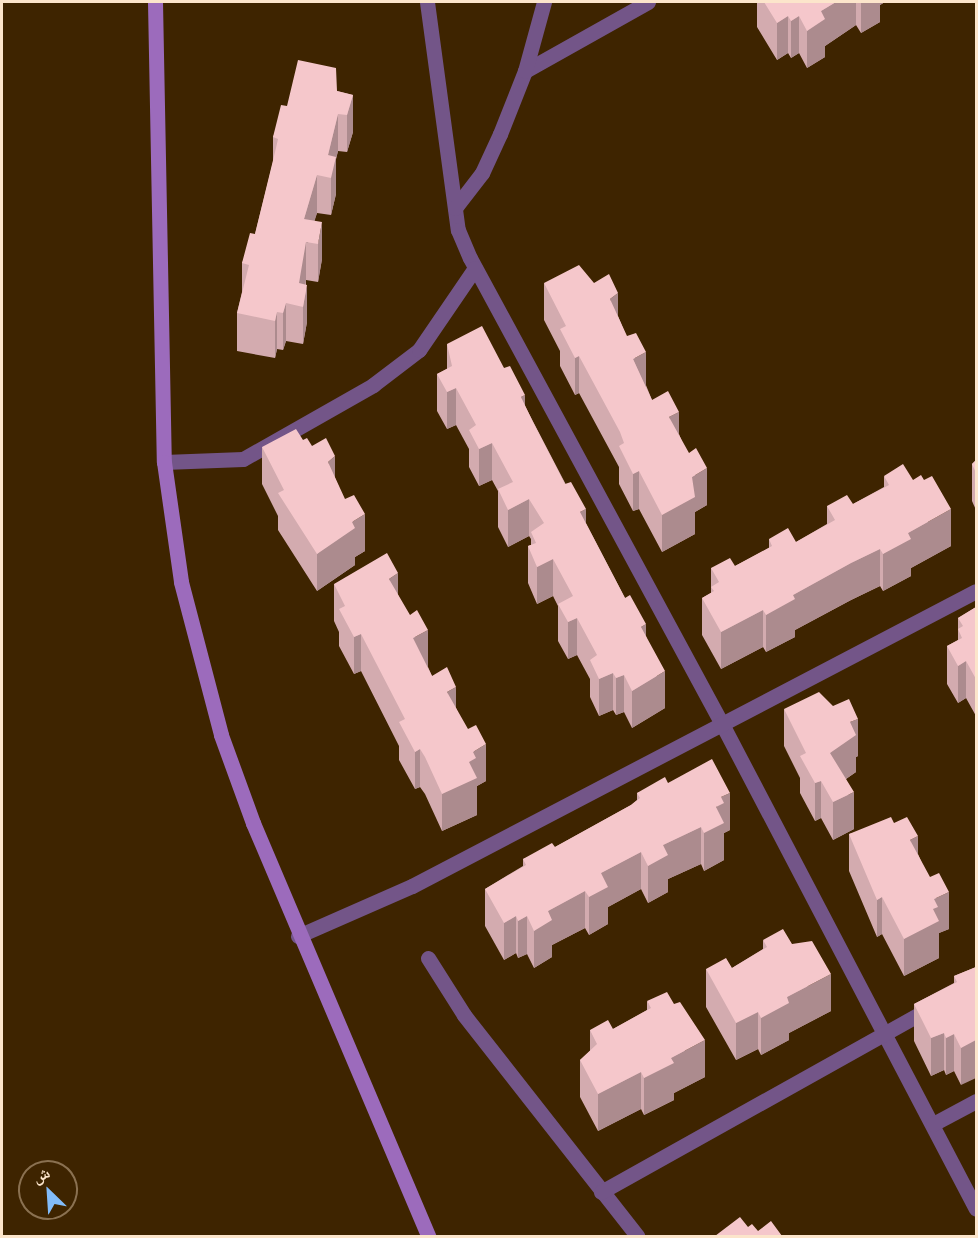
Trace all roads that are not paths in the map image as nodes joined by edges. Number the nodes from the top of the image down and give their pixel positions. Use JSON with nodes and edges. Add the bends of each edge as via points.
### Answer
{"nodes":[{"id":1,"x":155,"y":2,"type":"edge"},
{"id":2,"x":427,"y":2,"type":"edge"},
{"id":3,"x":544,"y":2,"type":"edge"},
{"id":4,"x":648,"y":2,"type":"edge"},
{"id":5,"x":525,"y":71,"type":"junction"},
{"id":6,"x":455,"y":207,"type":"junction"},
{"id":7,"x":475,"y":268,"type":"junction"},
{"id":8,"x":164,"y":462,"type":"junction"},
{"id":9,"x":976,"y":591,"type":"edge"},
{"id":10,"x":722,"y":724,"type":"junction"},
{"id":11,"x":298,"y":936,"type":"junction"},
{"id":12,"x":428,"y":958,"type":"dead end"},
{"id":13,"x":946,"y":999,"type":"edge"},
{"id":14,"x":886,"y":1034,"type":"junction"},
{"id":15,"x":976,"y":1101,"type":"edge"},
{"id":16,"x":933,"y":1124,"type":"junction"},
{"id":17,"x":602,"y":1192,"type":"junction"},
{"id":18,"x":976,"y":1209,"type":"edge"},
{"id":19,"x":428,"y":1236,"type":"edge"},
{"id":20,"x":637,"y":1236,"type":"edge"}],
"edges":[{"from":1,"to":8,"type":"street"},
{"from":2,"to":6,"type":"street"},
{"from":3,"to":5,"type":"street"},
{"from":4,"to":5,"type":"street"},
{"from":5,"to":6,"type":"street","via":[[482,173]]},
{"from":6,"to":7,"type":"street","via":[[458,230]]},
{"from":7,"to":8,"type":"street","via":[[419,350],[373,385],[243,459]]},
{"from":7,"to":10,"type":"street"},
{"from":8,"to":11,"type":"street","via":[[171,530],[199,658],[221,735]]},
{"from":9,"to":10,"type":"street"},
{"from":10,"to":11,"type":"street","via":[[412,886]]},
{"from":10,"to":14,"type":"street"},
{"from":11,"to":19,"type":"street"},
{"from":12,"to":17,"type":"street","via":[[464,1016]]},
{"from":13,"to":14,"type":"street"},
{"from":14,"to":16,"type":"street"},
{"from":14,"to":17,"type":"street"},
{"from":15,"to":16,"type":"street"},
{"from":16,"to":18,"type":"street"},
{"from":17,"to":20,"type":"street"}]}
